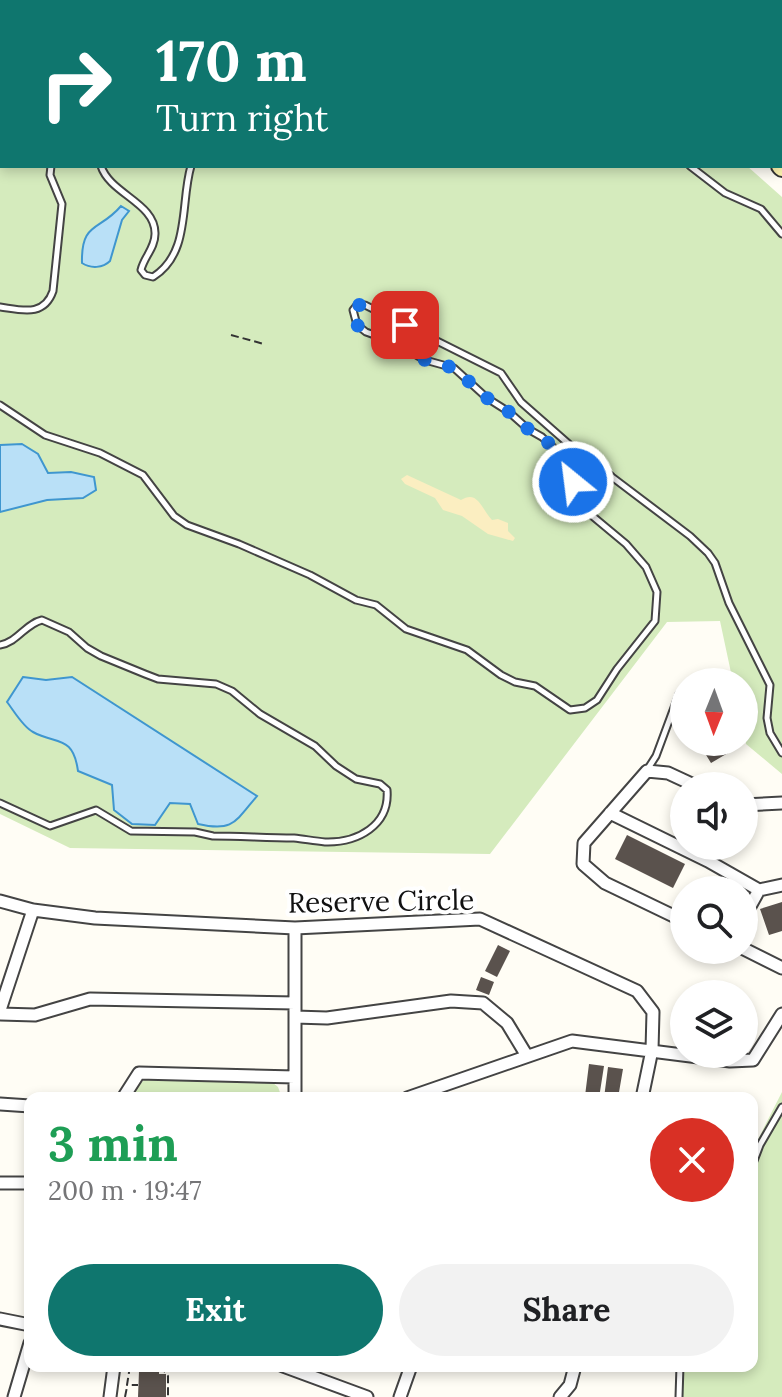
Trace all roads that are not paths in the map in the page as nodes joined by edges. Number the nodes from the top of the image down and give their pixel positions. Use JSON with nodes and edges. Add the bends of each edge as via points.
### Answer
{"nodes":[{"id":1,"x":51,"y":168,"type":"edge"},
{"id":2,"x":102,"y":168,"type":"edge"},
{"id":3,"x":191,"y":168,"type":"edge"},
{"id":4,"x":693,"y":168,"type":"edge"},
{"id":5,"x":782,"y":234,"type":"edge"},
{"id":6,"x":0,"y":307,"type":"edge"},
{"id":7,"x":0,"y":405,"type":"edge"},
{"id":8,"x":0,"y":645,"type":"edge"},
{"id":9,"x":670,"y":718,"type":"edge"},
{"id":10,"x":782,"y":753,"type":"edge"},
{"id":11,"x":647,"y":771,"type":"junction"},
{"id":12,"x":670,"y":774,"type":"edge"},
{"id":13,"x":0,"y":803,"type":"edge"},
{"id":14,"x":782,"y":803,"type":"edge"},
{"id":15,"x":758,"y":804,"type":"edge"},
{"id":16,"x":610,"y":813,"type":"junction"},
{"id":17,"x":782,"y":885,"type":"edge"},
{"id":18,"x":759,"y":890,"type":"joint"},
{"id":19,"x":0,"y":901,"type":"edge"},
{"id":20,"x":33,"y":910,"type":"junction"},
{"id":21,"x":670,"y":914,"type":"edge"},
{"id":22,"x":295,"y":928,"type":"junction"},
{"id":23,"x":758,"y":956,"type":"edge"},
{"id":24,"x":782,"y":968,"type":"edge"},
{"id":25,"x":295,"y":1003,"type":"junction"},
{"id":26,"x":0,"y":1012,"type":"edge"},
{"id":27,"x":782,"y":1014,"type":"edge"},
{"id":28,"x":295,"y":1017,"type":"junction"},
{"id":29,"x":652,"y":1050,"type":"junction"},
{"id":30,"x":670,"y":1052,"type":"edge"},
{"id":31,"x":758,"y":1054,"type":"edge"},
{"id":32,"x":527,"y":1056,"type":"junction"},
{"id":33,"x":295,"y":1077,"type":"junction"},
{"id":34,"x":127,"y":1092,"type":"edge"},
{"id":35,"x":295,"y":1092,"type":"edge"},
{"id":36,"x":438,"y":1092,"type":"edge"},
{"id":37,"x":643,"y":1092,"type":"edge"},
{"id":38,"x":0,"y":1104,"type":"edge"},
{"id":39,"x":24,"y":1106,"type":"edge"},
{"id":40,"x":782,"y":1107,"type":"edge"},
{"id":41,"x":758,"y":1150,"type":"edge"},
{"id":42,"x":0,"y":1183,"type":"edge"},
{"id":43,"x":24,"y":1183,"type":"edge"},
{"id":44,"x":0,"y":1319,"type":"edge"},
{"id":45,"x":24,"y":1324,"type":"edge"},
{"id":46,"x":24,"y":1363,"type":"edge"},
{"id":47,"x":113,"y":1372,"type":"edge"},
{"id":48,"x":299,"y":1372,"type":"edge"},
{"id":49,"x":409,"y":1372,"type":"edge"},
{"id":50,"x":573,"y":1372,"type":"edge"},
{"id":51,"x":680,"y":1372,"type":"edge"},
{"id":52,"x":14,"y":1397,"type":"edge"},
{"id":53,"x":110,"y":1397,"type":"edge"},
{"id":54,"x":367,"y":1397,"type":"edge"},
{"id":55,"x":400,"y":1397,"type":"edge"},
{"id":56,"x":560,"y":1397,"type":"edge"},
{"id":57,"x":679,"y":1397,"type":"edge"}],
"edges":[{"from":1,"to":6,"type":"lane","via":[[62,204],[50,301],[29,311]]},
{"from":2,"to":3,"type":"lane","via":[[155,226],[141,270],[153,277],[184,227]]},
{"from":4,"to":5,"type":"lane","via":[[725,193],[761,209]]},
{"from":7,"to":10,"type":"lane","via":[[45,435],[100,453],[143,475],[187,525],[376,605],[406,629],[467,650],[501,675],[535,686],[570,710],[585,708],[597,700],[655,621],[657,592],[646,567],[584,509],[549,443],[454,368],[366,332],[357,325],[353,310],[365,305],[501,373],[521,402],[571,446],[588,454],[708,553],[770,685],[767,718]]},
{"from":8,"to":13,"type":"lane","via":[[42,620],[101,656],[158,679],[216,684],[315,746],[356,779],[380,784],[387,790],[388,805],[374,827],[326,842],[131,831],[96,810],[50,826]]},
{"from":9,"to":11,"type":"lane"},
{"from":11,"to":12,"type":"street"},
{"from":11,"to":16,"type":"street"},
{"from":14,"to":15,"type":"street"},
{"from":16,"to":18,"type":"street"},
{"from":16,"to":21,"type":"street","via":[[584,843],[583,864],[605,883]]},
{"from":17,"to":18,"type":"street"},
{"from":19,"to":20,"type":"street","name":"Reserve Circle"},
{"from":20,"to":22,"type":"street","name":"Reserve Circle"},
{"from":20,"to":26,"type":"street"},
{"from":22,"to":25,"type":"street"},
{"from":22,"to":29,"type":"street","name":"Reserve Circle","via":[[480,919],[637,991],[653,1012]]},
{"from":23,"to":24,"type":"street"},
{"from":25,"to":26,"type":"street","via":[[90,999],[35,1015]]},
{"from":25,"to":28,"type":"street"},
{"from":27,"to":31,"type":"street"},
{"from":28,"to":32,"type":"street","via":[[327,1018],[451,1001],[483,1003],[507,1023]]},
{"from":28,"to":33,"type":"street"},
{"from":29,"to":30,"type":"street"},
{"from":29,"to":32,"type":"street","via":[[572,1041]]},
{"from":29,"to":37,"type":"street","name":"Reserve Circle"},
{"from":32,"to":36,"type":"street"},
{"from":33,"to":34,"type":"street","via":[[139,1073]]},
{"from":33,"to":35,"type":"street"},
{"from":38,"to":39,"type":"street"},
{"from":40,"to":41,"type":"lane"},
{"from":42,"to":43,"type":"street"},
{"from":44,"to":45,"type":"street"},
{"from":46,"to":52,"type":"street"},
{"from":47,"to":53,"type":"street"},
{"from":48,"to":54,"type":"street"},
{"from":49,"to":55,"type":"street"},
{"from":50,"to":56,"type":"street"},
{"from":51,"to":57,"type":"lane"}]}
